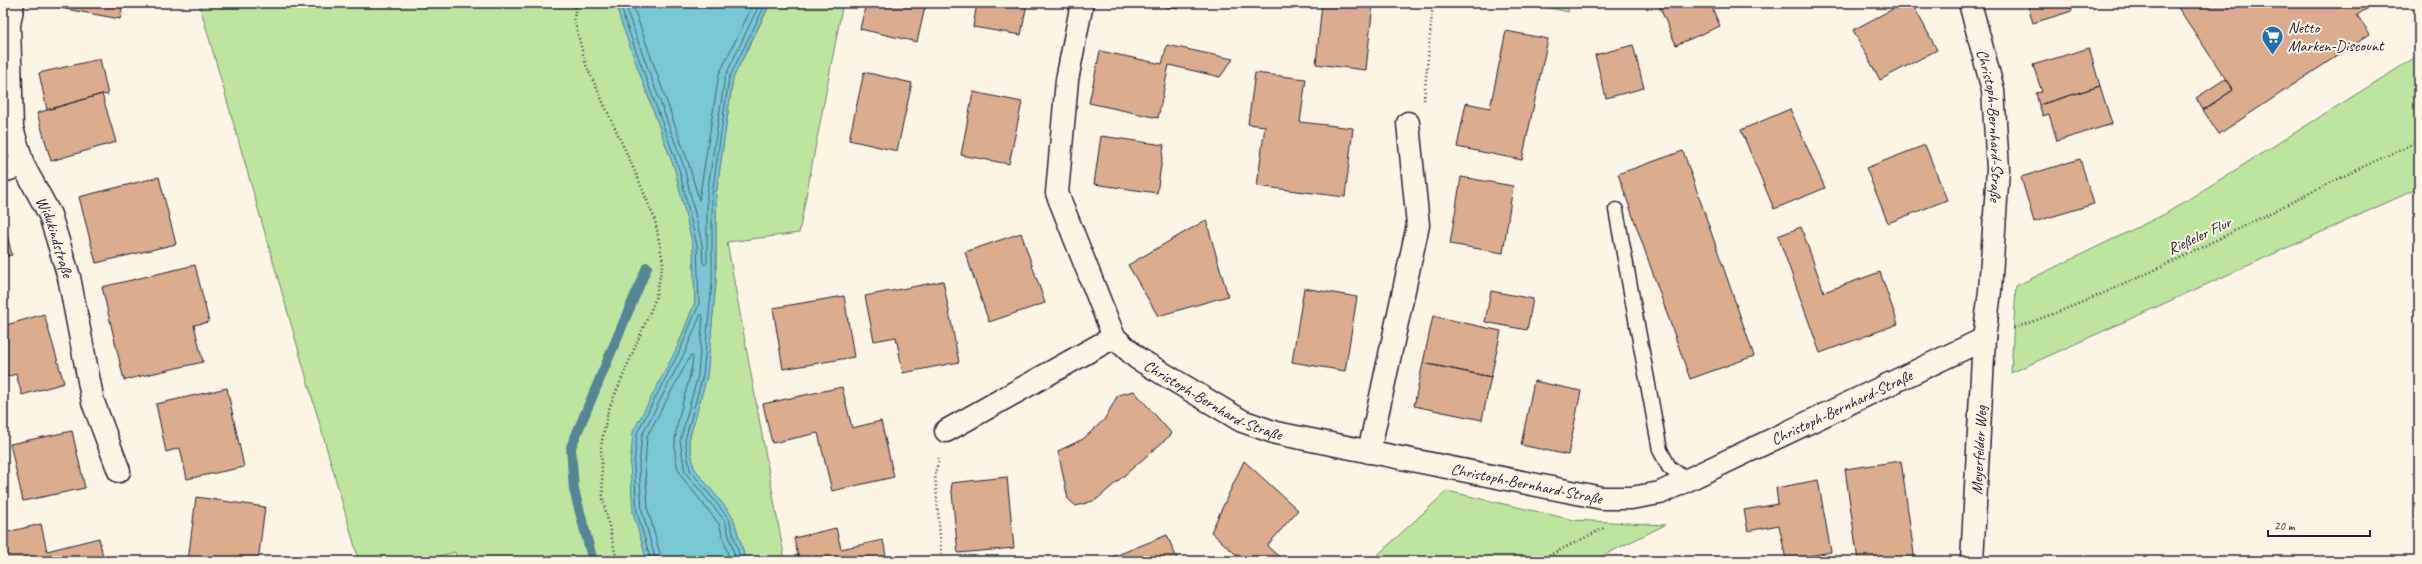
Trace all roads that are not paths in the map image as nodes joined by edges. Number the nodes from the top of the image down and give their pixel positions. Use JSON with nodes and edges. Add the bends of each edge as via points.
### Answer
{"nodes":[{"id":1,"x":13,"y":3,"type":"edge"},
{"id":2,"x":1082,"y":3,"type":"edge"},
{"id":3,"x":1970,"y":3,"type":"edge"},
{"id":4,"x":1408,"y":123,"type":"road end"},
{"id":5,"x":13,"y":168,"type":"edge"},
{"id":6,"x":1616,"y":210,"type":"dead end"},
{"id":7,"x":1114,"y":337,"type":"junction"},
{"id":8,"x":1984,"y":339,"type":"junction"},
{"id":9,"x":946,"y":431,"type":"road end"},
{"id":10,"x":1369,"y":452,"type":"junction"},
{"id":11,"x":118,"y":471,"type":"dead end"},
{"id":12,"x":1686,"y":480,"type":"junction"},
{"id":13,"x":1972,"y":561,"type":"edge"}],
"edges":[{"from":1,"to":5,"type":"street","name":"Widukindstraße","via":[[9,24]]},
{"from":2,"to":7,"type":"street","name":"Christoph-Bernhard-Straße","via":[[1067,80],[1057,193]]},
{"from":3,"to":8,"type":"street","name":"Christoph-Bernhard-Straße","via":[[1993,90],[1998,169]]},
{"from":4,"to":10,"type":"street","via":[[1418,225]]},
{"from":5,"to":11,"type":"street","name":"Widukindstraße","via":[[50,215],[69,277],[93,402]]},
{"from":6,"to":12,"type":"lane","via":[[1660,450],[1669,468]]},
{"from":7,"to":9,"type":"street"},
{"from":7,"to":10,"type":"street","name":"Christoph-Bernhard-Straße","via":[[1137,358],[1242,421],[1276,433]]},
{"from":8,"to":12,"type":"street","name":"Christoph-Bernhard-Straße"},
{"from":8,"to":13,"type":"street","name":"Meyerfelder Weg"},
{"from":10,"to":12,"type":"street","name":"Christoph-Bernhard-Straße","via":[[1602,498],[1631,498],[1660,493]]}]}
